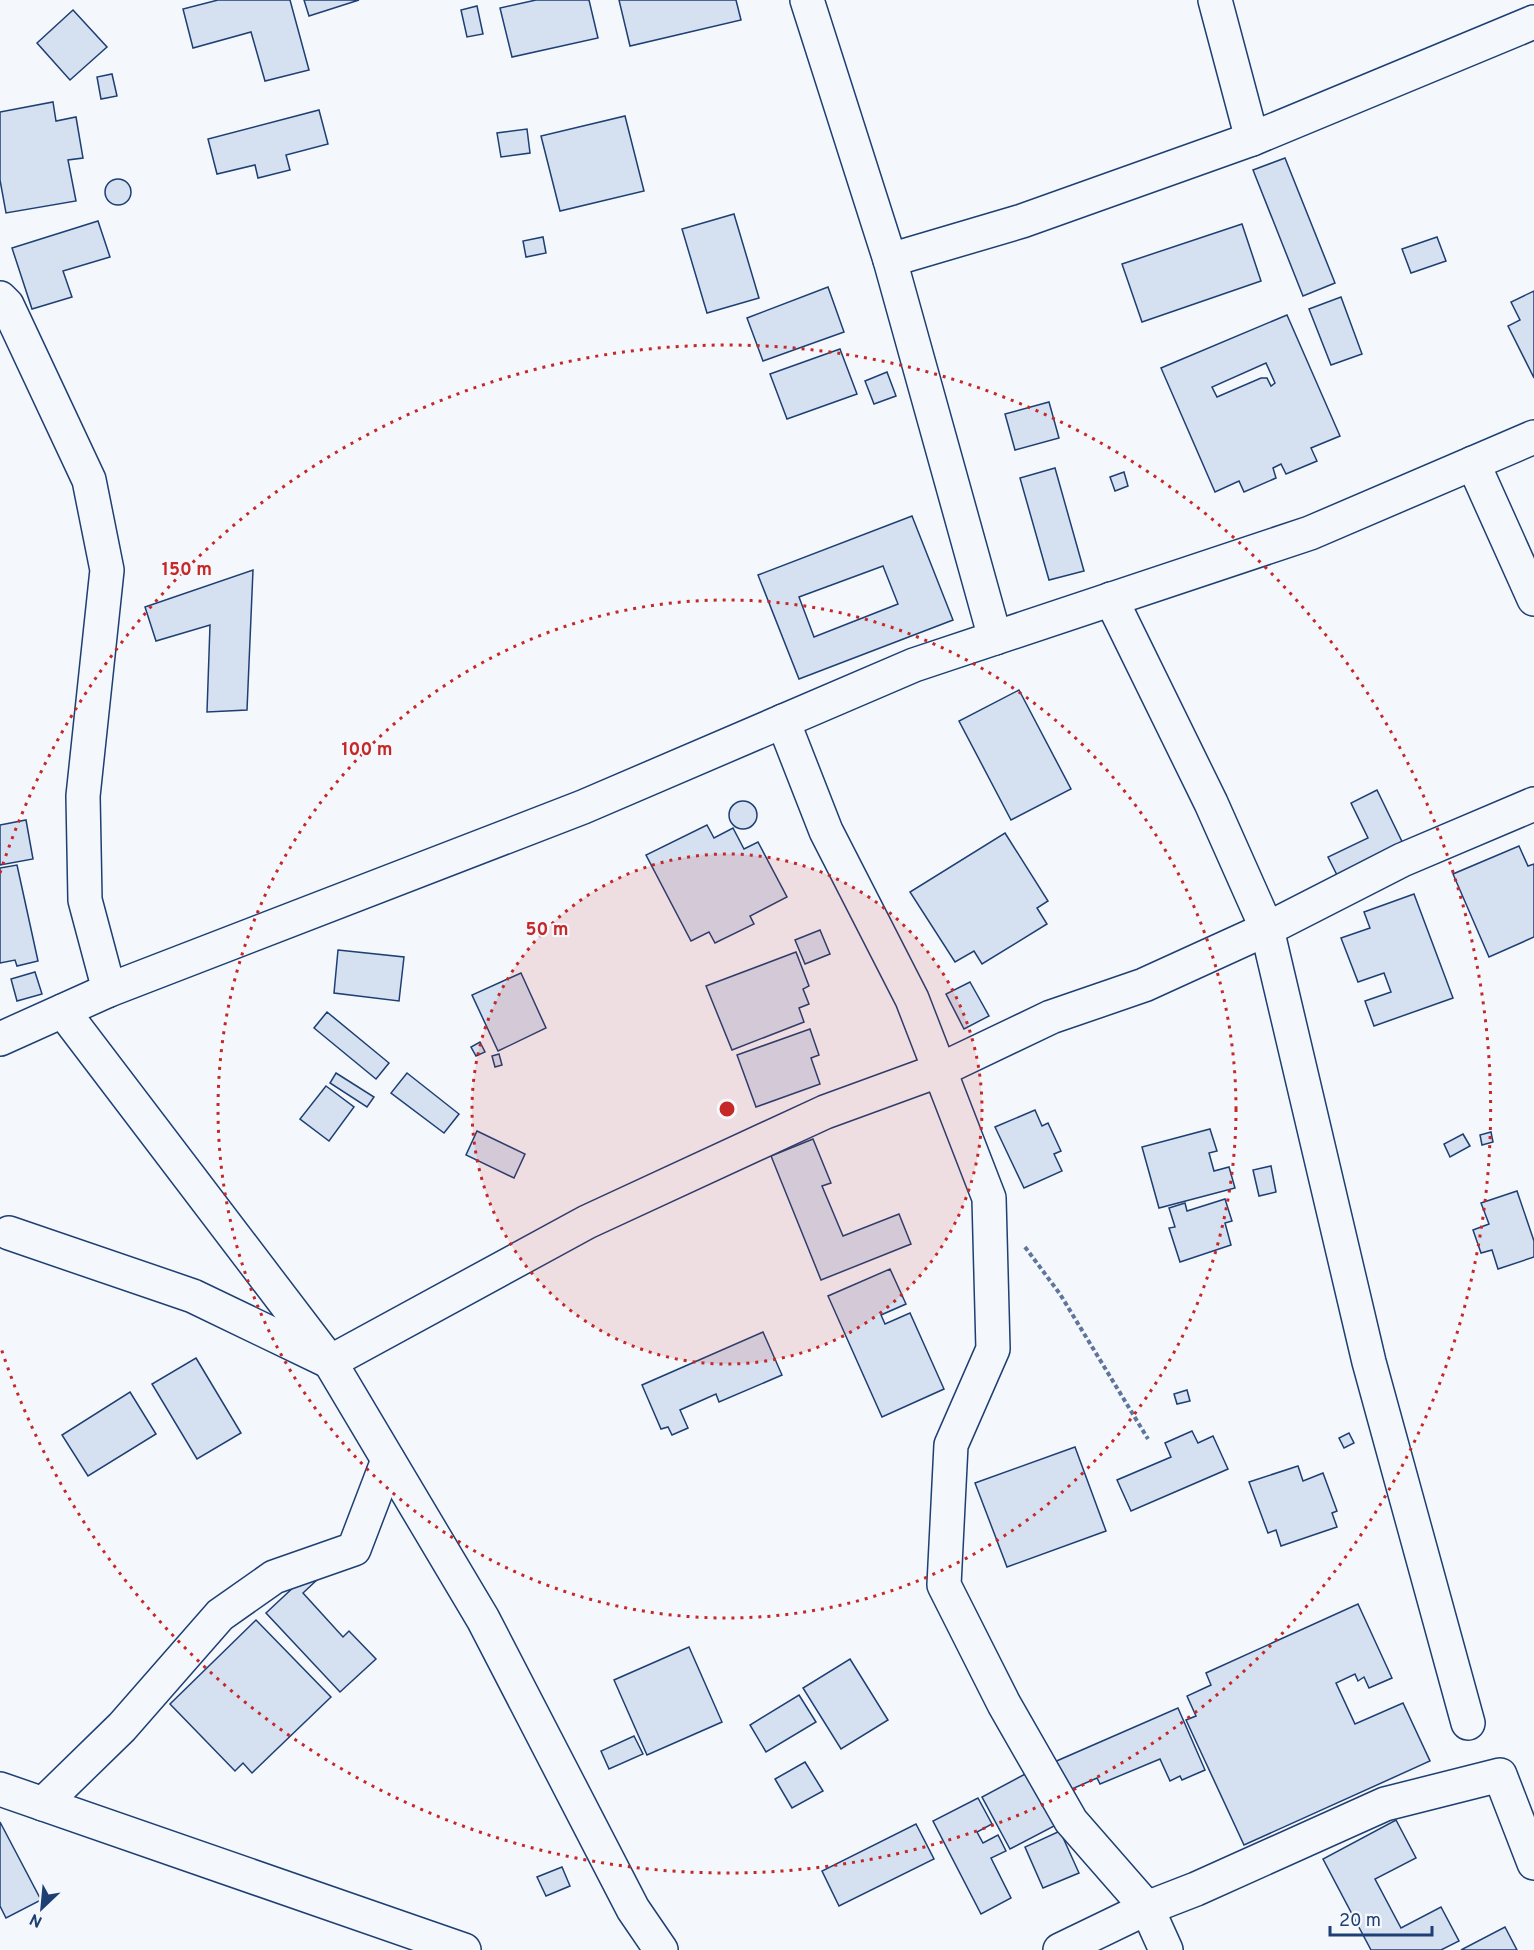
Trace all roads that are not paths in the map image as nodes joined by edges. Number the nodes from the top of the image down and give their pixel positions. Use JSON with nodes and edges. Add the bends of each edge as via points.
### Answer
{"nodes":[{"id":1,"x":807,"y":0,"type":"edge"},
{"id":2,"x":1215,"y":0,"type":"edge"},
{"id":3,"x":1534,"y":22,"type":"edge"},
{"id":4,"x":1252,"y":139,"type":"junction"},
{"id":5,"x":890,"y":260,"type":"junction"},
{"id":6,"x":0,"y":298,"type":"edge"},
{"id":7,"x":1534,"y":437,"type":"edge"},
{"id":8,"x":1473,"y":464,"type":"junction"},
{"id":9,"x":1112,"y":599,"type":"junction"},
{"id":10,"x":1534,"y":599,"type":"edge"},
{"id":11,"x":995,"y":638,"type":"junction"},
{"id":12,"x":783,"y":721,"type":"junction"},
{"id":13,"x":1534,"y":804,"type":"edge"},
{"id":14,"x":1267,"y":929,"type":"junction"},
{"id":15,"x":109,"y":990,"type":"junction"},
{"id":16,"x":63,"y":1011,"type":"junction"},
{"id":17,"x":0,"y":1039,"type":"edge"},
{"id":18,"x":940,"y":1070,"type":"junction"},
{"id":19,"x":9,"y":1233,"type":"dead end"},
{"id":20,"x":330,"y":1362,"type":"junction"},
{"id":21,"x":388,"y":1460,"type":"junction"},
{"id":22,"x":1467,"y":1723,"type":"dead end"},
{"id":23,"x":0,"y":1789,"type":"edge"},
{"id":24,"x":43,"y":1804,"type":"junction"},
{"id":25,"x":1530,"y":1845,"type":"edge"},
{"id":26,"x":1147,"y":1908,"type":"junction"},
{"id":27,"x":464,"y":1950,"type":"edge"},
{"id":28,"x":661,"y":1950,"type":"edge"},
{"id":29,"x":1060,"y":1950,"type":"edge"},
{"id":30,"x":1166,"y":1950,"type":"edge"}],
"edges":[{"from":1,"to":5,"type":"street"},
{"from":2,"to":4,"type":"street"},
{"from":3,"to":4,"type":"street"},
{"from":4,"to":5,"type":"street","via":[[1022,221]]},
{"from":5,"to":11,"type":"street"},
{"from":6,"to":15,"type":"street","via":[[8,305],[89,480],[107,570],[82,796],[85,900]]},
{"from":7,"to":8,"type":"street"},
{"from":8,"to":9,"type":"street","via":[[1310,533]]},
{"from":8,"to":10,"type":"street"},
{"from":9,"to":11,"type":"street"},
{"from":9,"to":14,"type":"street"},
{"from":11,"to":12,"type":"street","via":[[914,665]]},
{"from":12,"to":15,"type":"street","via":[[583,807]]},
{"from":12,"to":18,"type":"street","via":[[826,831],[912,999]]},
{"from":13,"to":14,"type":"street","via":[[1402,860]]},
{"from":14,"to":18,"type":"street","via":[[1143,985],[1051,1017]]},
{"from":14,"to":22,"type":"street","via":[[1369,1362]]},
{"from":15,"to":16,"type":"street"},
{"from":16,"to":17,"type":"street"},
{"from":16,"to":20,"type":"street"},
{"from":18,"to":20,"type":"street","via":[[825,1112],[587,1222]]},
{"from":18,"to":26,"type":"street","via":[[990,1198],[993,1349],[951,1445],[944,1586],[1004,1704],[1071,1821]]},
{"from":19,"to":20,"type":"street","via":[[193,1296]]},
{"from":20,"to":21,"type":"street"},
{"from":21,"to":24,"type":"street","via":[[354,1549],[274,1577],[220,1615],[122,1727]]},
{"from":21,"to":28,"type":"street","via":[[483,1618],[633,1909]]},
{"from":23,"to":24,"type":"street"},
{"from":24,"to":27,"type":"street"},
{"from":25,"to":26,"type":"street","via":[[1500,1775],[1385,1804]]},
{"from":26,"to":29,"type":"street"},
{"from":26,"to":30,"type":"street"}]}
